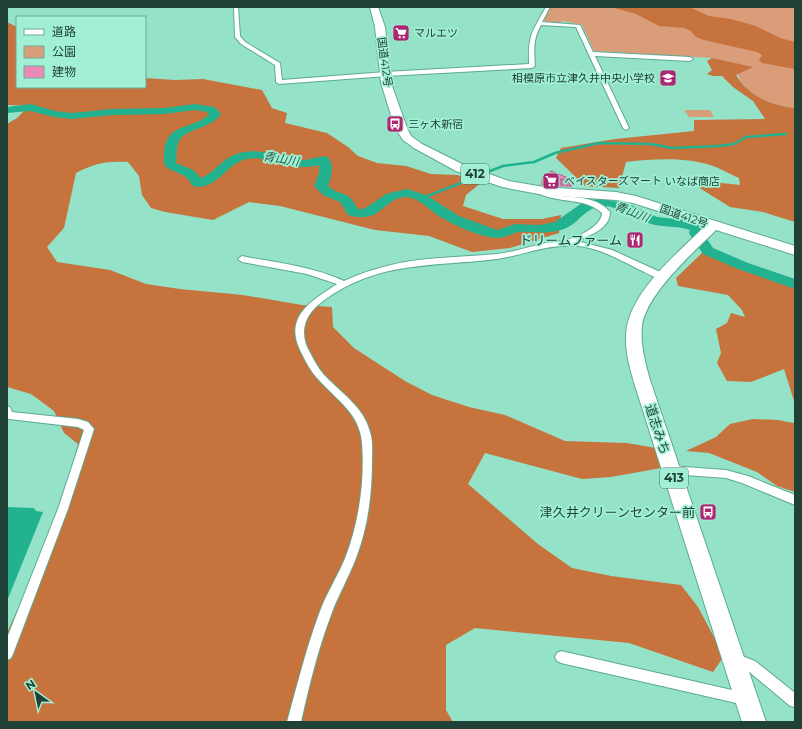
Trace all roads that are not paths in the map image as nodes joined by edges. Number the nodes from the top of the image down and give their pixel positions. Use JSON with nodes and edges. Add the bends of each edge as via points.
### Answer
{"nodes":[{"id":1,"x":236,"y":7,"type":"edge"},
{"id":2,"x":374,"y":7,"type":"edge"},
{"id":3,"x":548,"y":7,"type":"edge"},
{"id":4,"x":540,"y":23,"type":"junction"},
{"id":5,"x":592,"y":54,"type":"junction"},
{"id":6,"x":690,"y":59,"type":"dead end"},
{"id":7,"x":385,"y":75,"type":"junction"},
{"id":8,"x":626,"y":128,"type":"dead end"},
{"id":9,"x":544,"y":191,"type":"junction"},
{"id":10,"x":713,"y":226,"type":"junction"},
{"id":11,"x":568,"y":243,"type":"junction"},
{"id":12,"x":795,"y":251,"type":"edge"},
{"id":13,"x":242,"y":259,"type":"dead end"},
{"id":14,"x":664,"y":277,"type":"junction"},
{"id":15,"x":342,"y":283,"type":"junction"},
{"id":16,"x":7,"y":410,"type":"edge"},
{"id":17,"x":671,"y":470,"type":"junction"},
{"id":18,"x":795,"y":500,"type":"edge"},
{"id":19,"x":7,"y":654,"type":"edge"},
{"id":20,"x":561,"y":657,"type":"dead end"},
{"id":21,"x":734,"y":658,"type":"junction"},
{"id":22,"x":747,"y":700,"type":"junction"},
{"id":23,"x":795,"y":701,"type":"edge"},
{"id":24,"x":294,"y":722,"type":"edge"},
{"id":25,"x":754,"y":722,"type":"edge"}],
"edges":[{"from":1,"to":7,"type":"street","via":[[237,36],[243,43],[278,64],[279,82]]},
{"from":2,"to":7,"type":"highway","name":"国道412号","number":"412","via":[[380,28]]},
{"from":3,"to":4,"type":"street"},
{"from":4,"to":5,"type":"street","via":[[578,26]]},
{"from":4,"to":7,"type":"street","via":[[533,34],[531,44],[532,66]]},
{"from":5,"to":6,"type":"street"},
{"from":5,"to":8,"type":"street"},
{"from":7,"to":9,"type":"highway","name":"国道412号","number":"412","via":[[407,138],[460,168],[485,178]]},
{"from":9,"to":10,"type":"highway","name":"国道412号","number":"412","via":[[616,196],[636,200]]},
{"from":9,"to":11,"type":"street","via":[[544,194],[549,196],[597,205],[606,212],[604,221],[595,230]]},
{"from":10,"to":12,"type":"highway","name":"国道412号","number":"412"},
{"from":10,"to":14,"type":"highway","name":"道志みち","number":"413"},
{"from":11,"to":14,"type":"street","via":[[584,244],[610,252]]},
{"from":11,"to":15,"type":"street","via":[[504,256],[438,260],[389,267],[365,273]]},
{"from":13,"to":15,"type":"street","via":[[303,271]]},
{"from":14,"to":17,"type":"highway","name":"道志みち","number":"413","via":[[640,307],[634,326],[634,346]]},
{"from":15,"to":24,"type":"street","via":[[309,308],[300,326],[300,337],[317,372],[354,408],[364,426],[367,442],[365,500],[355,543],[322,624]]},
{"from":16,"to":19,"type":"street","via":[[9,415],[85,425],[89,428],[63,509]]},
{"from":17,"to":18,"type":"street","via":[[726,474]]},
{"from":17,"to":21,"type":"highway","name":"道志みち","number":"413"},
{"from":20,"to":22,"type":"street"},
{"from":21,"to":22,"type":"highway","name":"道志みち","number":"413"},
{"from":21,"to":23,"type":"street","via":[[751,665]]},
{"from":22,"to":25,"type":"highway","name":"道志みち","number":"413"}]}
